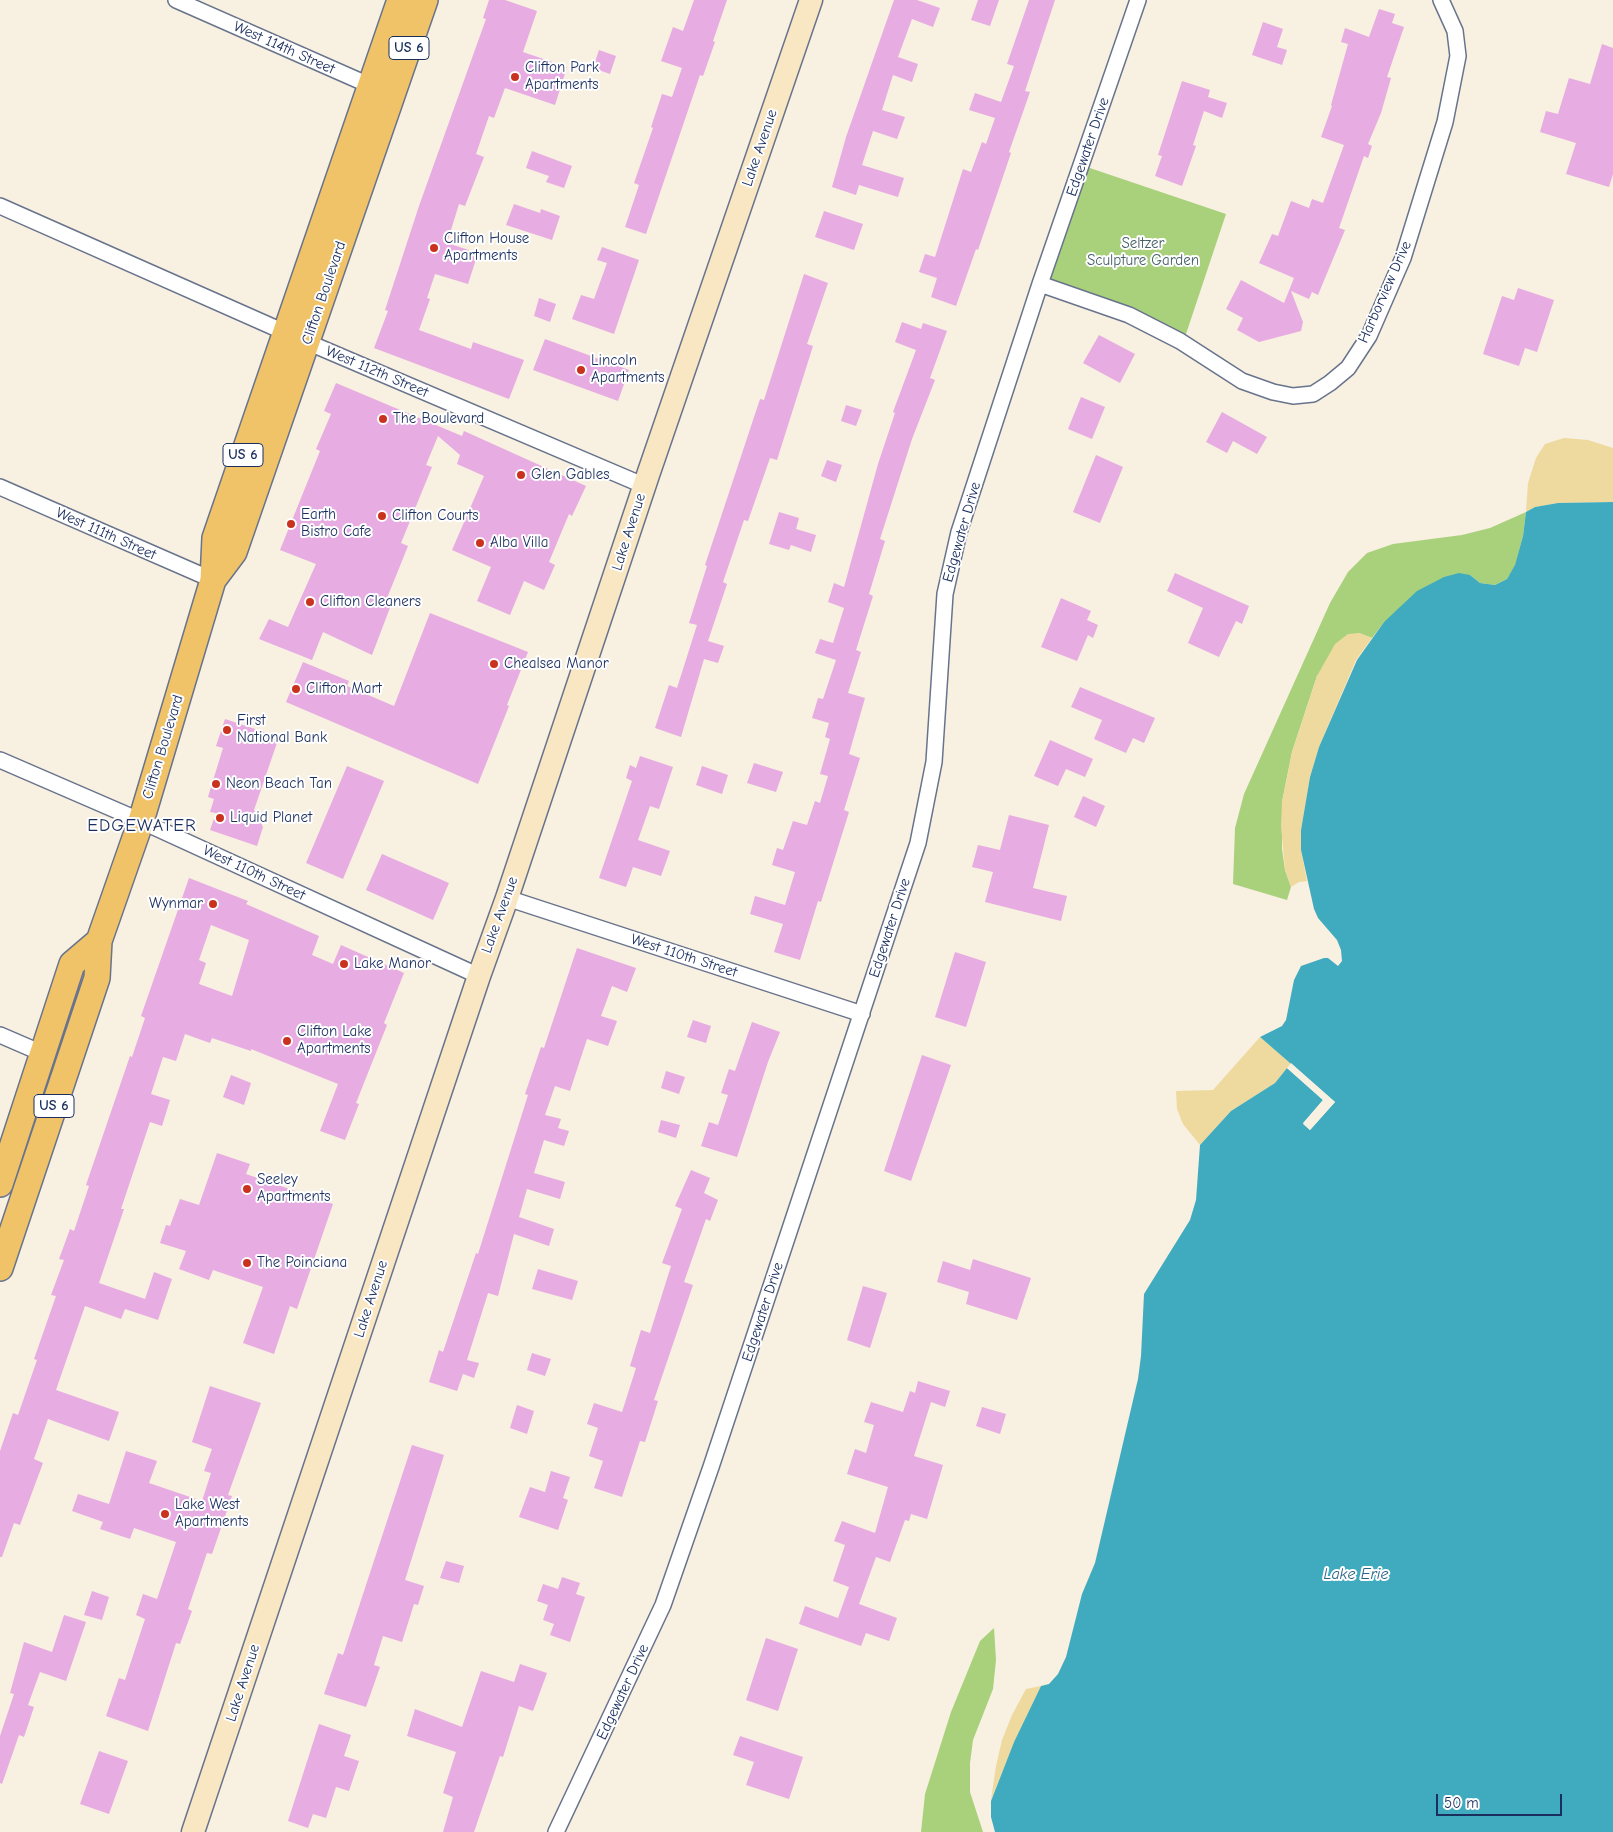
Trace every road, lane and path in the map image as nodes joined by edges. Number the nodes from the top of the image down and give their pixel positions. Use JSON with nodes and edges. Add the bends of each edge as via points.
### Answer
{"nodes":[{"id":1,"x":176,"y":0,"type":"edge"},
{"id":2,"x":400,"y":0,"type":"edge"},
{"id":3,"x":425,"y":0,"type":"edge"},
{"id":4,"x":811,"y":0,"type":"edge"},
{"id":5,"x":1138,"y":0,"type":"edge"},
{"id":6,"x":1441,"y":0,"type":"edge"},
{"id":7,"x":382,"y":91,"type":"junction"},
{"id":8,"x":0,"y":206,"type":"edge"},
{"id":9,"x":1040,"y":284,"type":"junction"},
{"id":10,"x":296,"y":337,"type":"junction"},
{"id":11,"x":645,"y":486,"type":"junction"},
{"id":12,"x":0,"y":487,"type":"edge"},
{"id":13,"x":213,"y":580,"type":"junction"},
{"id":14,"x":0,"y":760,"type":"edge"},
{"id":15,"x":141,"y":821,"type":"junction"},
{"id":16,"x":507,"y":898,"type":"junction"},
{"id":17,"x":98,"y":941,"type":"junction"},
{"id":18,"x":479,"y":976,"type":"junction"},
{"id":19,"x":862,"y":1014,"type":"junction"},
{"id":20,"x":0,"y":1035,"type":"edge"},
{"id":21,"x":44,"y":1054,"type":"junction"},
{"id":22,"x":0,"y":1184,"type":"edge"},
{"id":23,"x":0,"y":1268,"type":"edge"},
{"id":24,"x":193,"y":1832,"type":"edge"},
{"id":25,"x":556,"y":1832,"type":"edge"}],
"edges":[{"from":1,"to":7,"type":"street","name":"West 114th Street"},
{"from":2,"to":7,"type":"main road","name":"Clifton Boulevard","number":"US 6"},
{"from":3,"to":7,"type":"main road","name":"Clifton Boulevard","number":"US 6"},
{"from":4,"to":11,"type":"street","name":"Lake Avenue"},
{"from":5,"to":9,"type":"street","name":"Edgewater Drive"},
{"from":6,"to":9,"type":"street","name":"Harborview Drive","via":[[1455,31],[1458,56],[1445,122],[1403,258],[1369,336],[1348,368],[1330,383],[1313,394],[1293,396],[1273,392],[1242,381],[1180,341],[1129,315]]},
{"from":7,"to":10,"type":"main road","name":"Clifton Boulevard","number":"US 6"},
{"from":8,"to":10,"type":"street","name":"West 112th Street"},
{"from":9,"to":19,"type":"street","name":"Edgewater Drive","via":[[959,532],[944,594],[934,762],[918,843]]},
{"from":10,"to":11,"type":"street","name":"West 112th Street"},
{"from":10,"to":13,"type":"main road","name":"Clifton Boulevard","number":"US 6","via":[[234,552]]},
{"from":11,"to":16,"type":"street","name":"Lake Avenue"},
{"from":12,"to":13,"type":"street","name":"West 111th Street"},
{"from":13,"to":15,"type":"main road","name":"Clifton Boulevard","number":"US 6"},
{"from":14,"to":15,"type":"street","name":"West 110th Street"},
{"from":15,"to":17,"type":"main road","name":"Clifton Boulevard","number":"US 6"},
{"from":15,"to":18,"type":"street","name":"West 110th Street"},
{"from":16,"to":18,"type":"street","name":"Lake Avenue"},
{"from":16,"to":19,"type":"street","name":"West 110th Street"},
{"from":17,"to":21,"type":"main road","name":"Clifton Boulevard","number":"US 6","via":[[72,964]]},
{"from":17,"to":23,"type":"main road","name":"Clifton Boulevard","number":"US 6","via":[[97,978]]},
{"from":18,"to":24,"type":"street","name":"Lake Avenue"},
{"from":19,"to":25,"type":"street","name":"Edgewater Drive","via":[[663,1605]]},
{"from":20,"to":21,"type":"street"},
{"from":21,"to":22,"type":"main road","name":"Clifton Boulevard","number":"US 6"}]}
